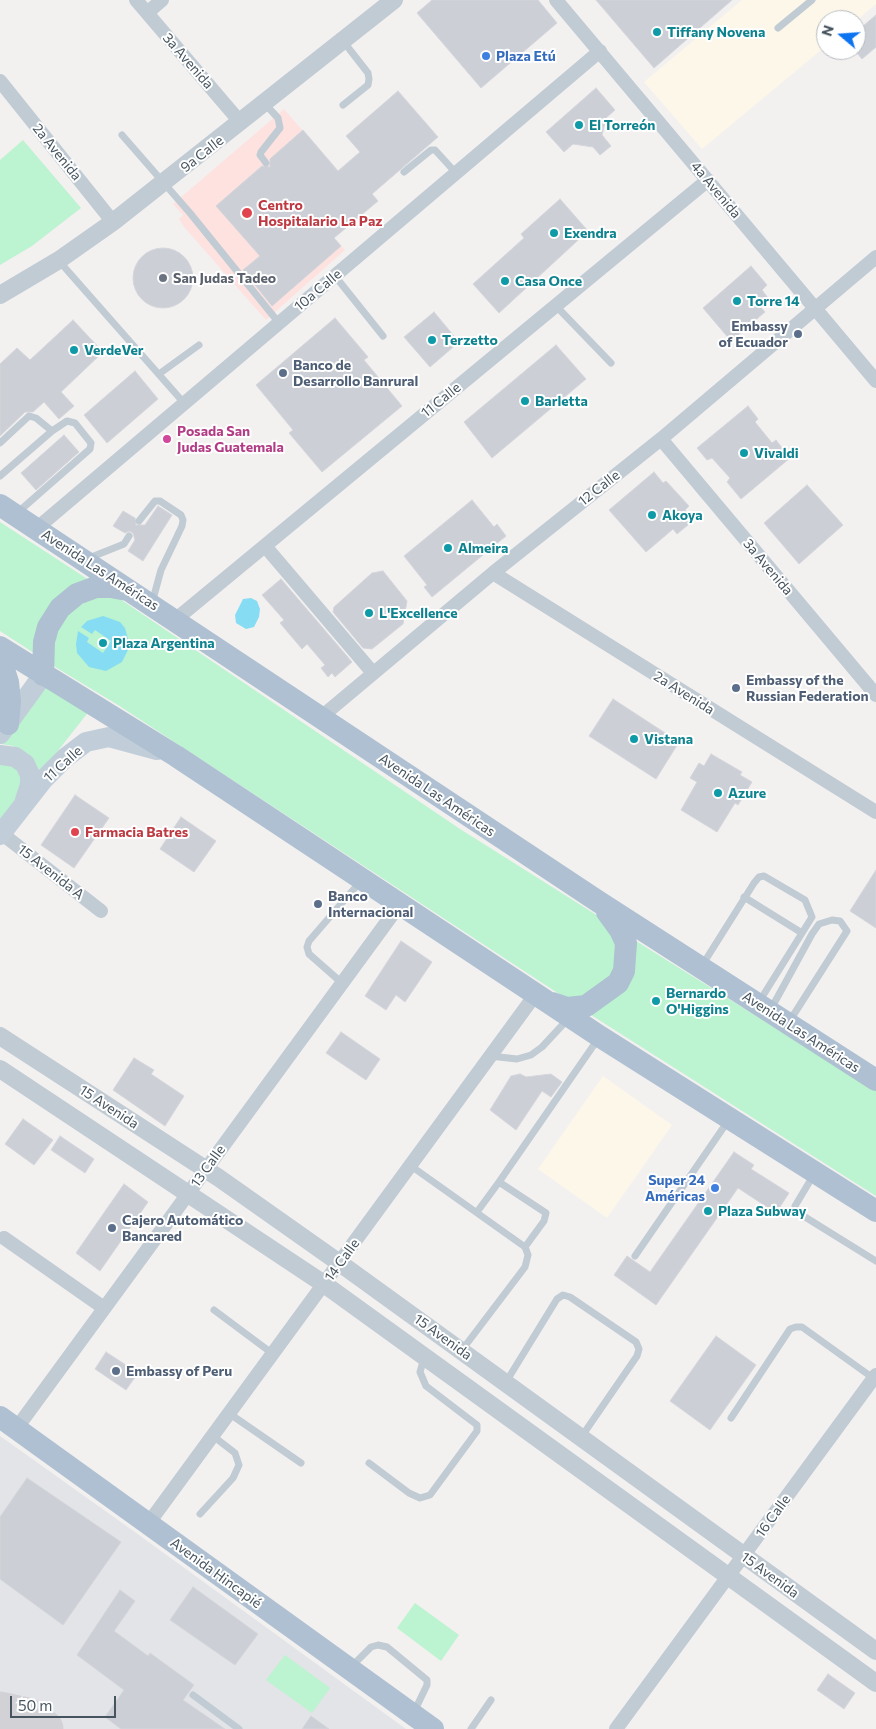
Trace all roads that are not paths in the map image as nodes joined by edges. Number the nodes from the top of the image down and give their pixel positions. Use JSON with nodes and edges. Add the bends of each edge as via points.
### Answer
{"nodes":[{"id":1,"x":136,"y":0,"type":"edge"},
{"id":2,"x":162,"y":0,"type":"edge"},
{"id":3,"x":394,"y":0,"type":"edge"},
{"id":4,"x":556,"y":0,"type":"edge"},
{"id":5,"x":812,"y":0,"type":"edge"},
{"id":6,"x":147,"y":13,"type":"junction"},
{"id":7,"x":778,"y":28,"type":"dead end"},
{"id":8,"x":343,"y":41,"type":"junction"},
{"id":9,"x":600,"y":52,"type":"junction"},
{"id":10,"x":0,"y":81,"type":"edge"},
{"id":11,"x":264,"y":104,"type":"junction"},
{"id":12,"x":343,"y":105,"type":"dead end"},
{"id":13,"x":241,"y":123,"type":"junction"},
{"id":14,"x":122,"y":135,"type":"dead end"},
{"id":15,"x":266,"y":163,"type":"dead end"},
{"id":16,"x":404,"y":172,"type":"dead end"},
{"id":17,"x":456,"y":173,"type":"junction"},
{"id":18,"x":708,"y":180,"type":"junction"},
{"id":19,"x":164,"y":183,"type":"junction"},
{"id":20,"x":113,"y":222,"type":"junction"},
{"id":21,"x":876,"y":257,"type":"edge"},
{"id":22,"x":59,"y":260,"type":"junction"},
{"id":23,"x":335,"y":276,"type":"junction"},
{"id":24,"x":0,"y":294,"type":"edge"},
{"id":25,"x":556,"y":306,"type":"junction"},
{"id":26,"x":816,"y":309,"type":"junction"},
{"id":27,"x":279,"y":323,"type":"junction"},
{"id":28,"x":384,"y":336,"type":"dead end"},
{"id":29,"x":199,"y":345,"type":"dead end"},
{"id":30,"x":611,"y":363,"type":"dead end"},
{"id":31,"x":159,"y":374,"type":"junction"},
{"id":32,"x":876,"y":381,"type":"edge"},
{"id":33,"x":184,"y":403,"type":"junction"},
{"id":34,"x":52,"y":431,"type":"junction"},
{"id":35,"x":661,"y":439,"type":"junction"},
{"id":36,"x":0,"y":443,"type":"edge"},
{"id":37,"x":0,"y":476,"type":"edge"},
{"id":38,"x":7,"y":510,"type":"edge"},
{"id":39,"x":139,"y":521,"type":"dead end"},
{"id":40,"x":36,"y":529,"type":"junction"},
{"id":41,"x":129,"y":536,"type":"dead end"},
{"id":42,"x":265,"y":546,"type":"junction"},
{"id":43,"x":85,"y":560,"type":"junction"},
{"id":44,"x":493,"y":572,"type":"junction"},
{"id":45,"x":142,"y":597,"type":"junction"},
{"id":46,"x":175,"y":620,"type":"junction"},
{"id":47,"x":0,"y":647,"type":"edge"},
{"id":48,"x":0,"y":657,"type":"edge"},
{"id":49,"x":373,"y":673,"type":"junction"},
{"id":50,"x":43,"y":675,"type":"junction"},
{"id":51,"x":876,"y":695,"type":"edge"},
{"id":52,"x":320,"y":718,"type":"junction"},
{"id":53,"x":4,"y":729,"type":"edge"},
{"id":54,"x":0,"y":755,"type":"edge"},
{"id":55,"x":176,"y":756,"type":"junction"},
{"id":56,"x":23,"y":804,"type":"junction"},
{"id":57,"x":876,"y":812,"type":"edge"},
{"id":58,"x":0,"y":834,"type":"edge"},
{"id":59,"x":362,"y":879,"type":"junction"},
{"id":60,"x":744,"y":897,"type":"junction"},
{"id":61,"x":599,"y":902,"type":"junction"},
{"id":62,"x":400,"y":904,"type":"junction"},
{"id":63,"x":101,"y":911,"type":"dead end"},
{"id":64,"x":802,"y":933,"type":"junction"},
{"id":65,"x":700,"y":968,"type":"junction"},
{"id":66,"x":342,"y":983,"type":"junction"},
{"id":67,"x":541,"y":998,"type":"junction"},
{"id":68,"x":771,"y":1014,"type":"junction"},
{"id":69,"x":570,"y":1017,"type":"junction"},
{"id":70,"x":0,"y":1036,"type":"edge"},
{"id":71,"x":599,"y":1036,"type":"junction"},
{"id":72,"x":490,"y":1056,"type":"junction"},
{"id":73,"x":0,"y":1069,"type":"edge"},
{"id":74,"x":876,"y":1080,"type":"edge"},
{"id":75,"x":730,"y":1119,"type":"junction"},
{"id":76,"x":410,"y":1166,"type":"junction"},
{"id":77,"x":205,"y":1170,"type":"junction"},
{"id":78,"x":815,"y":1173,"type":"junction"},
{"id":79,"x":499,"y":1182,"type":"junction"},
{"id":80,"x":187,"y":1194,"type":"junction"},
{"id":81,"x":477,"y":1212,"type":"junction"},
{"id":82,"x":876,"y":1212,"type":"edge"},
{"id":83,"x":4,"y":1238,"type":"dead end"},
{"id":84,"x":525,"y":1247,"type":"junction"},
{"id":85,"x":635,"y":1256,"type":"dead end"},
{"id":86,"x":876,"y":1261,"type":"edge"},
{"id":87,"x":339,"y":1263,"type":"junction"},
{"id":88,"x":324,"y":1284,"type":"junction"},
{"id":89,"x":104,"y":1308,"type":"junction"},
{"id":90,"x":214,"y":1310,"type":"dead end"},
{"id":91,"x":462,"y":1350,"type":"junction"},
{"id":92,"x":273,"y":1354,"type":"junction"},
{"id":93,"x":424,"y":1358,"type":"junction"},
{"id":94,"x":875,"y":1377,"type":"edge"},
{"id":95,"x":505,"y":1382,"type":"junction"},
{"id":96,"x":230,"y":1414,"type":"junction"},
{"id":97,"x":731,"y":1418,"type":"dead end"},
{"id":98,"x":8,"y":1423,"type":"edge"},
{"id":99,"x":213,"y":1436,"type":"junction"},
{"id":100,"x":582,"y":1437,"type":"junction"},
{"id":101,"x":301,"y":1463,"type":"dead end"},
{"id":102,"x":369,"y":1463,"type":"dead end"},
{"id":103,"x":200,"y":1514,"type":"dead end"},
{"id":104,"x":148,"y":1524,"type":"junction"},
{"id":105,"x":744,"y":1556,"type":"junction"},
{"id":106,"x":726,"y":1577,"type":"junction"},
{"id":107,"x":876,"y":1651,"type":"edge"},
{"id":108,"x":349,"y":1669,"type":"junction"},
{"id":109,"x":876,"y":1683,"type":"edge"},
{"id":110,"x":194,"y":1695,"type":"dead end"},
{"id":111,"x":491,"y":1700,"type":"dead end"},
{"id":112,"x":413,"y":1715,"type":"junction"},
{"id":113,"x":239,"y":1729,"type":"edge"},
{"id":114,"x":433,"y":1729,"type":"edge"},
{"id":115,"x":471,"y":1729,"type":"edge"},
{"id":116,"x":616,"y":1729,"type":"edge"}],
"edges":[{"from":1,"to":6,"type":"street","name":"3a Avenida"},
{"from":2,"to":6,"type":"street"},
{"from":3,"to":8,"type":"street","name":"9a Calle"},
{"from":4,"to":9,"type":"street","name":"4a Avenida"},
{"from":5,"to":7,"type":"lane"},
{"from":6,"to":13,"type":"street","name":"3a Avenida"},
{"from":8,"to":11,"type":"street","name":"9a Calle"},
{"from":8,"to":12,"type":"lane","via":[[368,73],[369,79],[368,85]]},
{"from":9,"to":17,"type":"street","name":"10a Calle"},
{"from":9,"to":18,"type":"street","name":"4a Avenida"},
{"from":10,"to":20,"type":"street","name":"2a Avenida"},
{"from":11,"to":13,"type":"street","name":"9a Calle"},
{"from":11,"to":15,"type":"lane","via":[[279,120],[280,128],[261,152]]},
{"from":13,"to":19,"type":"street","name":"9a Calle"},
{"from":14,"to":19,"type":"lane"},
{"from":16,"to":17,"type":"lane","via":[[435,150]]},
{"from":17,"to":23,"type":"street","name":"10a Calle"},
{"from":18,"to":25,"type":"street","name":"11 Calle"},
{"from":18,"to":26,"type":"street","name":"4a Avenida"},
{"from":19,"to":20,"type":"street","name":"9a Calle"},
{"from":19,"to":27,"type":"lane"},
{"from":20,"to":22,"type":"street","name":"9a Calle"},
{"from":21,"to":26,"type":"street","name":"12 Calle"},
{"from":22,"to":24,"type":"street","name":"9a Calle"},
{"from":22,"to":31,"type":"lane"},
{"from":23,"to":27,"type":"street","name":"10a Calle"},
{"from":23,"to":28,"type":"lane"},
{"from":25,"to":30,"type":"lane"},
{"from":25,"to":42,"type":"street","name":"11 Calle"},
{"from":26,"to":32,"type":"street","name":"4a Avenida"},
{"from":26,"to":35,"type":"street","name":"12 Calle"},
{"from":27,"to":33,"type":"street","name":"10a Calle"},
{"from":29,"to":31,"type":"lane"},
{"from":31,"to":33,"type":"lane"},
{"from":33,"to":40,"type":"street","name":"10a Calle"},
{"from":34,"to":36,"type":"lane","via":[[29,416]]},
{"from":34,"to":37,"type":"lane"},
{"from":34,"to":38,"type":"lane","via":[[67,421],[74,423],[91,443],[90,449]]},
{"from":35,"to":44,"type":"street","name":"12 Calle"},
{"from":35,"to":51,"type":"street","name":"3a Avenida"},
{"from":38,"to":40,"type":"main road","name":"Avenida Las Américas"},
{"from":39,"to":45,"type":"lane","via":[[155,501],[182,515],[183,520],[162,570]]},
{"from":40,"to":43,"type":"main road","name":"Avenida Las Américas"},
{"from":41,"to":43,"type":"lane","via":[[124,544]]},
{"from":42,"to":46,"type":"street","name":"11 Calle"},
{"from":42,"to":49,"type":"street"},
{"from":43,"to":45,"type":"main road","name":"Avenida Las Américas"},
{"from":44,"to":49,"type":"street","name":"12 Calle"},
{"from":44,"to":57,"type":"street","name":"2a Avenida"},
{"from":45,"to":46,"type":"main road","name":"Avenida Las Américas"},
{"from":45,"to":50,"type":"main road","via":[[111,587],[77,594],[60,608],[48,626]]},
{"from":46,"to":52,"type":"main road","name":"Avenida Las Américas"},
{"from":47,"to":50,"type":"main road"},
{"from":48,"to":53,"type":"main road","via":[[10,701]]},
{"from":49,"to":52,"type":"street","name":"12 Calle"},
{"from":50,"to":53,"type":"main road"},
{"from":50,"to":55,"type":"main road"},
{"from":52,"to":61,"type":"main road","name":"Avenida Las Américas"},
{"from":54,"to":56,"type":"main road","via":[[15,757],[25,764],[30,785]]},
{"from":55,"to":56,"type":"main road","name":"11 Calle","via":[[109,737],[86,742],[65,758]]},
{"from":55,"to":59,"type":"main road"},
{"from":56,"to":58,"type":"main road","name":"11 Calle"},
{"from":58,"to":63,"type":"street","name":"15 Avenida A"},
{"from":59,"to":62,"type":"main road"},
{"from":59,"to":66,"type":"lane","via":[[307,947],[309,954]]},
{"from":60,"to":64,"type":"lane"},
{"from":60,"to":64,"type":"lane","via":[[756,880],[764,876],[805,900],[812,917]]},
{"from":60,"to":65,"type":"lane"},
{"from":61,"to":65,"type":"main road","name":"Avenida Las Américas"},
{"from":61,"to":67,"type":"main road","via":[[626,943],[624,971],[618,983],[586,1006],[568,1008]]},
{"from":62,"to":66,"type":"street","name":"13 Calle"},
{"from":62,"to":67,"type":"main road"},
{"from":64,"to":68,"type":"lane"},
{"from":65,"to":68,"type":"main road","name":"Avenida Las Américas"},
{"from":66,"to":77,"type":"street","name":"13 Calle"},
{"from":67,"to":69,"type":"main road"},
{"from":67,"to":72,"type":"street","name":"14 Calle"},
{"from":68,"to":68,"type":"lane","via":[[847,931],[840,921],[825,922],[816,929]]},
{"from":68,"to":74,"type":"main road","name":"Avenida Las Américas"},
{"from":69,"to":71,"type":"main road"},
{"from":69,"to":72,"type":"lane","via":[[531,1055],[516,1059]]},
{"from":70,"to":77,"type":"street","name":"15 Avenida"},
{"from":71,"to":75,"type":"main road"},
{"from":71,"to":79,"type":"lane"},
{"from":72,"to":76,"type":"street","name":"14 Calle"},
{"from":73,"to":80,"type":"street","name":"15 Avenida"},
{"from":75,"to":78,"type":"main road"},
{"from":75,"to":85,"type":"lane"},
{"from":76,"to":81,"type":"lane"},
{"from":76,"to":87,"type":"street","name":"14 Calle"},
{"from":77,"to":80,"type":"street","name":"13 Calle"},
{"from":77,"to":87,"type":"street","name":"15 Avenida"},
{"from":78,"to":82,"type":"main road"},
{"from":78,"to":86,"type":"lane","via":[[795,1206],[796,1212]]},
{"from":79,"to":81,"type":"lane"},
{"from":79,"to":84,"type":"lane","via":[[546,1213],[544,1221]]},
{"from":80,"to":88,"type":"street","name":"15 Avenida"},
{"from":80,"to":89,"type":"street","name":"13 Calle"},
{"from":81,"to":84,"type":"lane"},
{"from":83,"to":89,"type":"street"},
{"from":84,"to":91,"type":"lane","via":[[528,1255],[525,1267]]},
{"from":87,"to":88,"type":"street","name":"14 Calle"},
{"from":87,"to":91,"type":"street","name":"15 Avenida"},
{"from":88,"to":92,"type":"street","name":"14 Calle"},
{"from":88,"to":93,"type":"street","name":"15 Avenida"},
{"from":89,"to":98,"type":"street","name":"13 Calle"},
{"from":90,"to":92,"type":"lane"},
{"from":91,"to":95,"type":"street","name":"15 Avenida"},
{"from":92,"to":96,"type":"street","name":"14 Calle"},
{"from":93,"to":102,"type":"lane","via":[[420,1372],[426,1386],[478,1425],[477,1431],[430,1495],[420,1498],[409,1494]]},
{"from":93,"to":106,"type":"street","name":"15 Avenida"},
{"from":94,"to":97,"type":"lane","via":[[796,1326],[790,1329]]},
{"from":94,"to":105,"type":"street","name":"16 Calle"},
{"from":95,"to":100,"type":"street","name":"15 Avenida"},
{"from":95,"to":100,"type":"lane","via":[[557,1299],[563,1295],[636,1342],[637,1356]]},
{"from":96,"to":99,"type":"street","name":"14 Calle"},
{"from":96,"to":101,"type":"lane"},
{"from":98,"to":104,"type":"main road","name":"Avenida Hincapié"},
{"from":99,"to":103,"type":"lane","via":[[235,1453],[239,1465],[233,1478]]},
{"from":99,"to":104,"type":"street","name":"14 Calle"},
{"from":100,"to":105,"type":"street","name":"15 Avenida"},
{"from":104,"to":108,"type":"main road","name":"Avenida Hincapié"},
{"from":105,"to":106,"type":"street","name":"16 Calle"},
{"from":105,"to":107,"type":"street","name":"15 Avenida"},
{"from":106,"to":109,"type":"street","name":"15 Avenida"},
{"from":106,"to":116,"type":"street","name":"16 Calle"},
{"from":108,"to":112,"type":"main road","name":"Avenida Hincapié"},
{"from":108,"to":112,"type":"lane","via":[[371,1646],[387,1647],[427,1680]]},
{"from":110,"to":113,"type":"lane"},
{"from":111,"to":115,"type":"lane"},
{"from":112,"to":114,"type":"main road","name":"Avenida Hincapié"}]}
